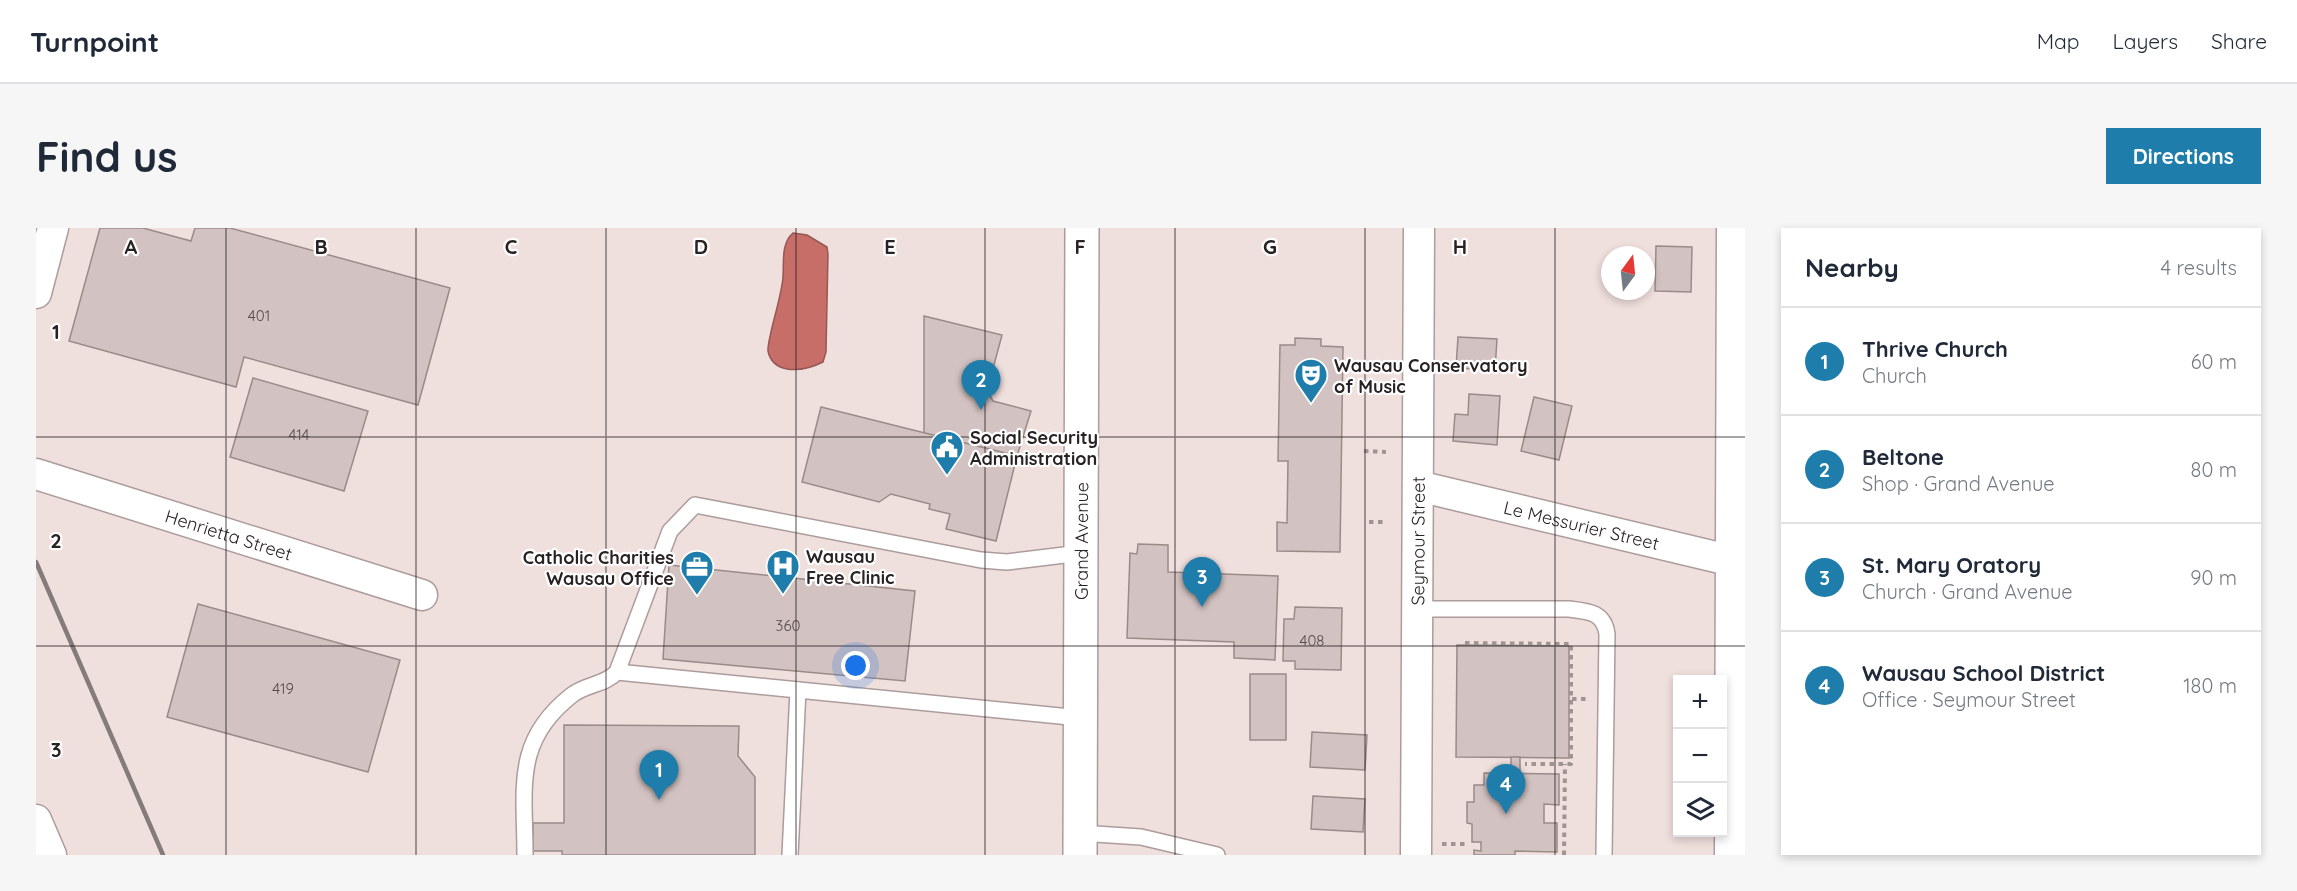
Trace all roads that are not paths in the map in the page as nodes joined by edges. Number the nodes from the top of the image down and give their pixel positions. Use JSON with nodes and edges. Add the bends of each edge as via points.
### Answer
{"nodes":[{"id":1,"x":53,"y":228,"type":"edge"},
{"id":2,"x":1082,"y":228,"type":"edge"},
{"id":3,"x":1419,"y":228,"type":"edge"},
{"id":4,"x":1732,"y":228,"type":"edge"},
{"id":5,"x":36,"y":293,"type":"edge"},
{"id":6,"x":36,"y":474,"type":"edge"},
{"id":7,"x":1418,"y":486,"type":"junction"},
{"id":8,"x":1081,"y":553,"type":"junction"},
{"id":9,"x":1738,"y":562,"type":"edge"},
{"id":10,"x":422,"y":595,"type":"dead end"},
{"id":11,"x":1418,"y":609,"type":"junction"},
{"id":12,"x":617,"y":672,"type":"junction"},
{"id":13,"x":798,"y":690,"type":"junction"},
{"id":14,"x":1080,"y":718,"type":"junction"},
{"id":15,"x":36,"y":820,"type":"edge"},
{"id":16,"x":1080,"y":844,"type":"edge"},
{"id":17,"x":1424,"y":850,"type":"edge"},
{"id":18,"x":51,"y":855,"type":"edge"},
{"id":19,"x":525,"y":855,"type":"edge"},
{"id":20,"x":790,"y":855,"type":"edge"},
{"id":21,"x":1217,"y":855,"type":"edge"},
{"id":22,"x":1604,"y":855,"type":"edge"},
{"id":23,"x":1730,"y":855,"type":"edge"}],
"edges":[{"from":1,"to":5,"type":"street"},
{"from":2,"to":8,"type":"main road","name":"Grand Avenue"},
{"from":3,"to":7,"type":"street","name":"Seymour Street"},
{"from":4,"to":9,"type":"street"},
{"from":6,"to":10,"type":"street","name":"Henrietta Street"},
{"from":7,"to":9,"type":"street","name":"Le Messurier Street"},
{"from":7,"to":11,"type":"street","name":"Seymour Street"},
{"from":8,"to":12,"type":"lane","via":[[1007,562],[981,561],[695,505],[670,531]]},
{"from":8,"to":14,"type":"main road","name":"Grand Avenue"},
{"from":9,"to":23,"type":"street"},
{"from":11,"to":17,"type":"street","name":"Seymour Street"},
{"from":11,"to":22,"type":"lane","via":[[1569,609],[1592,612],[1602,618],[1607,634]]},
{"from":12,"to":13,"type":"lane"},
{"from":12,"to":19,"type":"lane","via":[[573,694],[536,735],[525,764]]},
{"from":13,"to":14,"type":"lane"},
{"from":13,"to":20,"type":"lane"},
{"from":14,"to":16,"type":"main road","name":"Grand Avenue"},
{"from":15,"to":18,"type":"street"},
{"from":16,"to":21,"type":"lane","via":[[1141,837]]}]}
